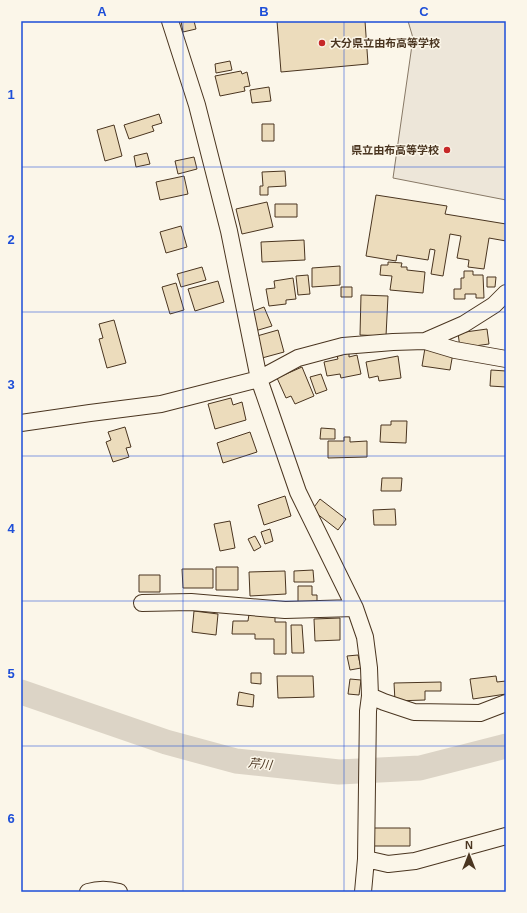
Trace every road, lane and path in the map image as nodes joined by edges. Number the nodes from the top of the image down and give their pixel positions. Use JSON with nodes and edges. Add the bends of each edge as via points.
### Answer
{"nodes":[{"id":1,"x":170,"y":21,"type":"edge"},
{"id":2,"x":506,"y":293,"type":"edge"},
{"id":3,"x":425,"y":341,"type":"junction"},
{"id":4,"x":506,"y":359,"type":"edge"},
{"id":5,"x":259,"y":379,"type":"junction"},
{"id":6,"x":21,"y":423,"type":"edge"},
{"id":7,"x":142,"y":603,"type":"dead end"},
{"id":8,"x":355,"y":608,"type":"junction"},
{"id":9,"x":506,"y":702,"type":"edge"},
{"id":10,"x":369,"y":704,"type":"junction"},
{"id":11,"x":506,"y":836,"type":"edge"},
{"id":12,"x":366,"y":859,"type":"junction"},
{"id":13,"x":88,"y":892,"type":"edge"},
{"id":14,"x":119,"y":892,"type":"edge"},
{"id":15,"x":363,"y":892,"type":"edge"}],
"edges":[{"from":1,"to":5,"type":"street","via":[[197,105],[229,231]]},
{"from":2,"to":3,"type":"street","via":[[494,305],[464,324]]},
{"from":3,"to":4,"type":"street","via":[[455,350]]},
{"from":3,"to":5,"type":"street","via":[[343,346],[298,358]]},
{"from":5,"to":6,"type":"street","via":[[161,404]]},
{"from":5,"to":8,"type":"street","via":[[298,492]]},
{"from":7,"to":8,"type":"street","via":[[191,602],[285,610]]},
{"from":8,"to":10,"type":"street","via":[[365,638],[369,668]]},
{"from":9,"to":10,"type":"street","via":[[480,713],[414,712],[384,702]]},
{"from":10,"to":12,"type":"street"},
{"from":11,"to":12,"type":"street","via":[[415,861],[388,864]]},
{"from":12,"to":15,"type":"street"},
{"from":13,"to":14,"type":"street"}]}
